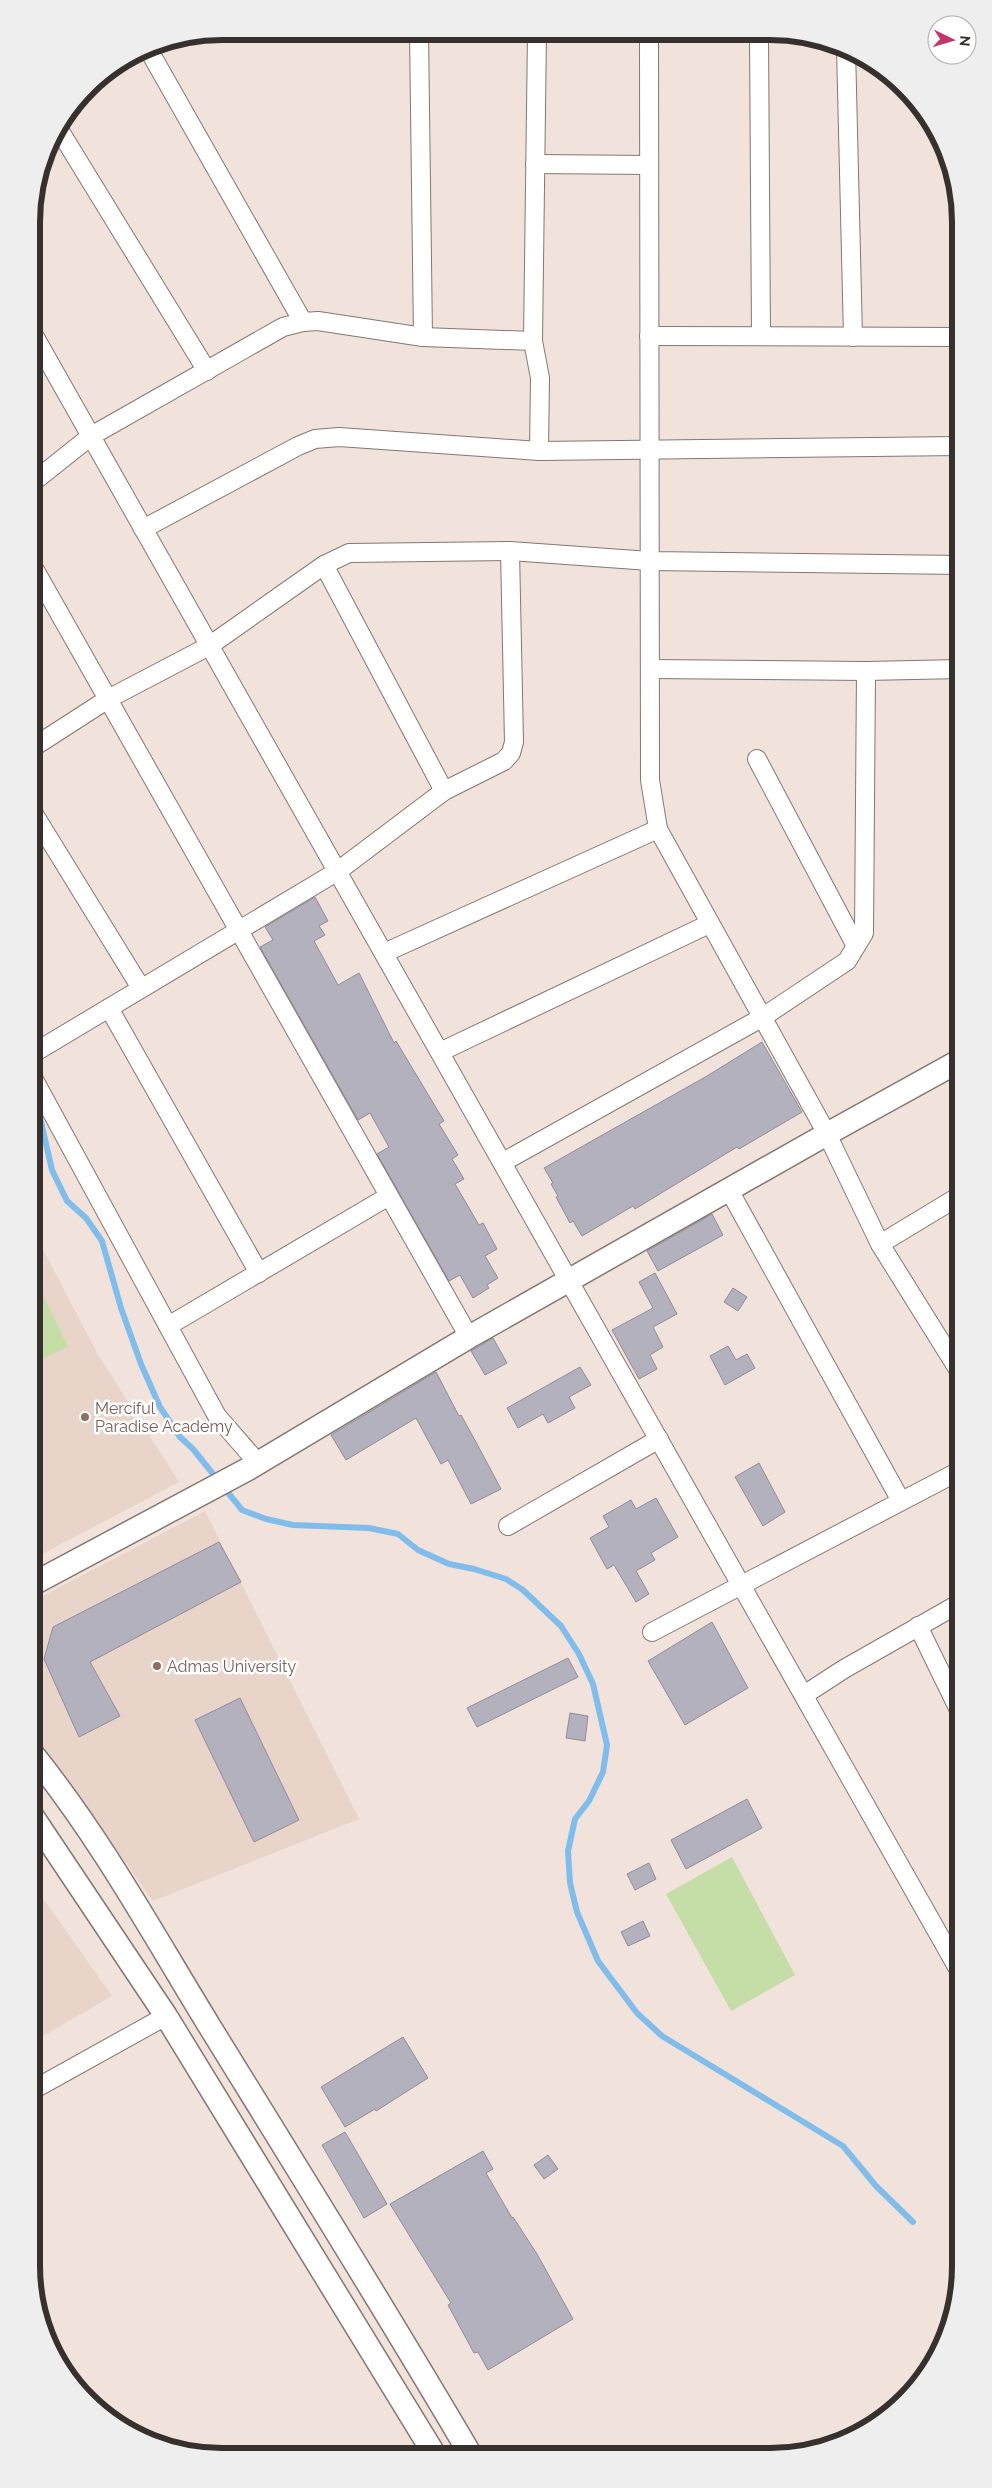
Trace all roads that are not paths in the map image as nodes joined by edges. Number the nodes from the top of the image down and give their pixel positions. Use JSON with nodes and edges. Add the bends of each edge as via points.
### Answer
{"nodes":[{"id":1,"x":419,"y":40,"type":"edge"},
{"id":2,"x":537,"y":40,"type":"edge"},
{"id":3,"x":649,"y":40,"type":"edge"},
{"id":4,"x":759,"y":40,"type":"edge"},
{"id":5,"x":151,"y":55,"type":"edge"},
{"id":6,"x":846,"y":57,"type":"edge"},
{"id":7,"x":62,"y":135,"type":"edge"},
{"id":8,"x":535,"y":164,"type":"junction"},
{"id":9,"x":649,"y":165,"type":"junction"},
{"id":10,"x":303,"y":322,"type":"junction"},
{"id":11,"x":649,"y":336,"type":"junction"},
{"id":12,"x":761,"y":336,"type":"junction"},
{"id":13,"x":423,"y":337,"type":"junction"},
{"id":14,"x":852,"y":337,"type":"junction"},
{"id":15,"x":952,"y":338,"type":"edge"},
{"id":16,"x":533,"y":341,"type":"junction"},
{"id":17,"x":40,"y":346,"type":"edge"},
{"id":18,"x":207,"y":371,"type":"junction"},
{"id":19,"x":91,"y":436,"type":"junction"},
{"id":20,"x":952,"y":446,"type":"edge"},
{"id":21,"x":650,"y":449,"type":"junction"},
{"id":22,"x":539,"y":451,"type":"junction"},
{"id":23,"x":40,"y":476,"type":"edge"},
{"id":24,"x":144,"y":529,"type":"junction"},
{"id":25,"x":510,"y":551,"type":"junction"},
{"id":26,"x":650,"y":561,"type":"junction"},
{"id":27,"x":324,"y":565,"type":"junction"},
{"id":28,"x":952,"y":565,"type":"edge"},
{"id":29,"x":40,"y":578,"type":"edge"},
{"id":30,"x":209,"y":646,"type":"junction"},
{"id":31,"x":650,"y":669,"type":"junction"},
{"id":32,"x":952,"y":669,"type":"edge"},
{"id":33,"x":866,"y":671,"type":"junction"},
{"id":34,"x":108,"y":699,"type":"junction"},
{"id":35,"x":40,"y":743,"type":"edge"},
{"id":36,"x":757,"y":759,"type":"dead end"},
{"id":37,"x":444,"y":791,"type":"junction"},
{"id":38,"x":40,"y":824,"type":"edge"},
{"id":39,"x":658,"y":829,"type":"junction"},
{"id":40,"x":338,"y":871,"type":"junction"},
{"id":41,"x":709,"y":924,"type":"junction"},
{"id":42,"x":239,"y":930,"type":"junction"},
{"id":43,"x":856,"y":946,"type":"junction"},
{"id":44,"x":384,"y":953,"type":"junction"},
{"id":45,"x":141,"y":988,"type":"junction"},
{"id":46,"x":109,"y":1008,"type":"junction"},
{"id":47,"x":763,"y":1017,"type":"junction"},
{"id":48,"x":40,"y":1049,"type":"edge"},
{"id":49,"x":440,"y":1052,"type":"junction"},
{"id":50,"x":952,"y":1065,"type":"edge"},
{"id":51,"x":40,"y":1091,"type":"edge"},
{"id":52,"x":826,"y":1134,"type":"junction"},
{"id":53,"x":503,"y":1162,"type":"junction"},
{"id":54,"x":729,"y":1190,"type":"junction"},
{"id":55,"x":389,"y":1196,"type":"junction"},
{"id":56,"x":952,"y":1200,"type":"edge"},
{"id":57,"x":880,"y":1244,"type":"junction"},
{"id":58,"x":259,"y":1273,"type":"junction"},
{"id":59,"x":569,"y":1280,"type":"junction"},
{"id":60,"x":168,"y":1326,"type":"junction"},
{"id":61,"x":468,"y":1337,"type":"junction"},
{"id":62,"x":952,"y":1361,"type":"edge"},
{"id":63,"x":660,"y":1439,"type":"junction"},
{"id":64,"x":253,"y":1466,"type":"junction"},
{"id":65,"x":952,"y":1474,"type":"edge"},
{"id":66,"x":901,"y":1501,"type":"junction"},
{"id":67,"x":508,"y":1526,"type":"dead end"},
{"id":68,"x":40,"y":1581,"type":"edge"},
{"id":69,"x":742,"y":1584,"type":"junction"},
{"id":70,"x":952,"y":1607,"type":"edge"},
{"id":71,"x":918,"y":1626,"type":"junction"},
{"id":72,"x":652,"y":1632,"type":"dead end"},
{"id":73,"x":804,"y":1695,"type":"junction"},
{"id":74,"x":952,"y":1696,"type":"edge"},
{"id":75,"x":40,"y":1763,"type":"edge"},
{"id":76,"x":40,"y":1827,"type":"edge"},
{"id":77,"x":952,"y":1958,"type":"edge"},
{"id":78,"x":166,"y":2016,"type":"junction"},
{"id":79,"x":40,"y":2086,"type":"edge"},
{"id":80,"x":431,"y":2448,"type":"edge"},
{"id":81,"x":467,"y":2448,"type":"edge"}],
"edges":[{"from":1,"to":13,"type":"street"},
{"from":2,"to":8,"type":"street"},
{"from":3,"to":9,"type":"street"},
{"from":4,"to":12,"type":"street"},
{"from":5,"to":10,"type":"street"},
{"from":6,"to":14,"type":"street"},
{"from":7,"to":18,"type":"street"},
{"from":8,"to":9,"type":"street"},
{"from":8,"to":16,"type":"street"},
{"from":9,"to":11,"type":"street"},
{"from":10,"to":13,"type":"street"},
{"from":10,"to":18,"type":"street","via":[[283,327]]},
{"from":11,"to":12,"type":"street"},
{"from":11,"to":21,"type":"street"},
{"from":12,"to":14,"type":"street"},
{"from":13,"to":16,"type":"street"},
{"from":14,"to":15,"type":"street"},
{"from":16,"to":22,"type":"street","via":[[540,378]]},
{"from":17,"to":19,"type":"street"},
{"from":18,"to":19,"type":"street"},
{"from":19,"to":23,"type":"street"},
{"from":19,"to":24,"type":"street"},
{"from":20,"to":21,"type":"street"},
{"from":21,"to":22,"type":"street"},
{"from":21,"to":26,"type":"street"},
{"from":22,"to":24,"type":"street","via":[[339,437],[315,439]]},
{"from":24,"to":30,"type":"street"},
{"from":25,"to":26,"type":"street"},
{"from":25,"to":27,"type":"street","via":[[349,553]]},
{"from":25,"to":37,"type":"street","via":[[514,742],[511,753],[504,761]]},
{"from":26,"to":28,"type":"street"},
{"from":26,"to":31,"type":"street"},
{"from":27,"to":30,"type":"street"},
{"from":27,"to":37,"type":"street"},
{"from":29,"to":34,"type":"street"},
{"from":30,"to":34,"type":"street"},
{"from":30,"to":40,"type":"street"},
{"from":31,"to":33,"type":"street"},
{"from":31,"to":39,"type":"street","via":[[650,780]]},
{"from":32,"to":33,"type":"street"},
{"from":33,"to":43,"type":"street","via":[[864,933]]},
{"from":34,"to":35,"type":"street"},
{"from":34,"to":42,"type":"street"},
{"from":36,"to":43,"type":"street"},
{"from":37,"to":40,"type":"street"},
{"from":38,"to":45,"type":"street"},
{"from":39,"to":41,"type":"street"},
{"from":39,"to":44,"type":"street"},
{"from":40,"to":42,"type":"street"},
{"from":40,"to":44,"type":"street"},
{"from":41,"to":47,"type":"street"},
{"from":41,"to":49,"type":"street"},
{"from":42,"to":45,"type":"street"},
{"from":42,"to":55,"type":"street"},
{"from":43,"to":47,"type":"street","via":[[847,961]]},
{"from":44,"to":49,"type":"street"},
{"from":45,"to":46,"type":"street"},
{"from":46,"to":48,"type":"street"},
{"from":46,"to":58,"type":"street"},
{"from":47,"to":52,"type":"street"},
{"from":47,"to":53,"type":"street"},
{"from":49,"to":53,"type":"street"},
{"from":50,"to":52,"type":"street"},
{"from":51,"to":60,"type":"street"},
{"from":52,"to":54,"type":"street"},
{"from":52,"to":57,"type":"street"},
{"from":53,"to":59,"type":"street"},
{"from":54,"to":59,"type":"street"},
{"from":54,"to":66,"type":"street"},
{"from":55,"to":58,"type":"street"},
{"from":55,"to":61,"type":"street"},
{"from":56,"to":57,"type":"street"},
{"from":57,"to":62,"type":"street"},
{"from":58,"to":60,"type":"street"},
{"from":59,"to":61,"type":"street"},
{"from":59,"to":63,"type":"street"},
{"from":60,"to":64,"type":"street","via":[[217,1416]]},
{"from":61,"to":64,"type":"street"},
{"from":63,"to":67,"type":"street"},
{"from":63,"to":69,"type":"street"},
{"from":64,"to":68,"type":"street"},
{"from":65,"to":66,"type":"street"},
{"from":66,"to":69,"type":"street"},
{"from":69,"to":72,"type":"street"},
{"from":69,"to":73,"type":"street"},
{"from":70,"to":71,"type":"street"},
{"from":71,"to":73,"type":"street"},
{"from":71,"to":74,"type":"street"},
{"from":73,"to":77,"type":"street"},
{"from":75,"to":81,"type":"street","via":[[112,1868]]},
{"from":76,"to":78,"type":"street"},
{"from":78,"to":79,"type":"street"},
{"from":78,"to":80,"type":"street"}]}
